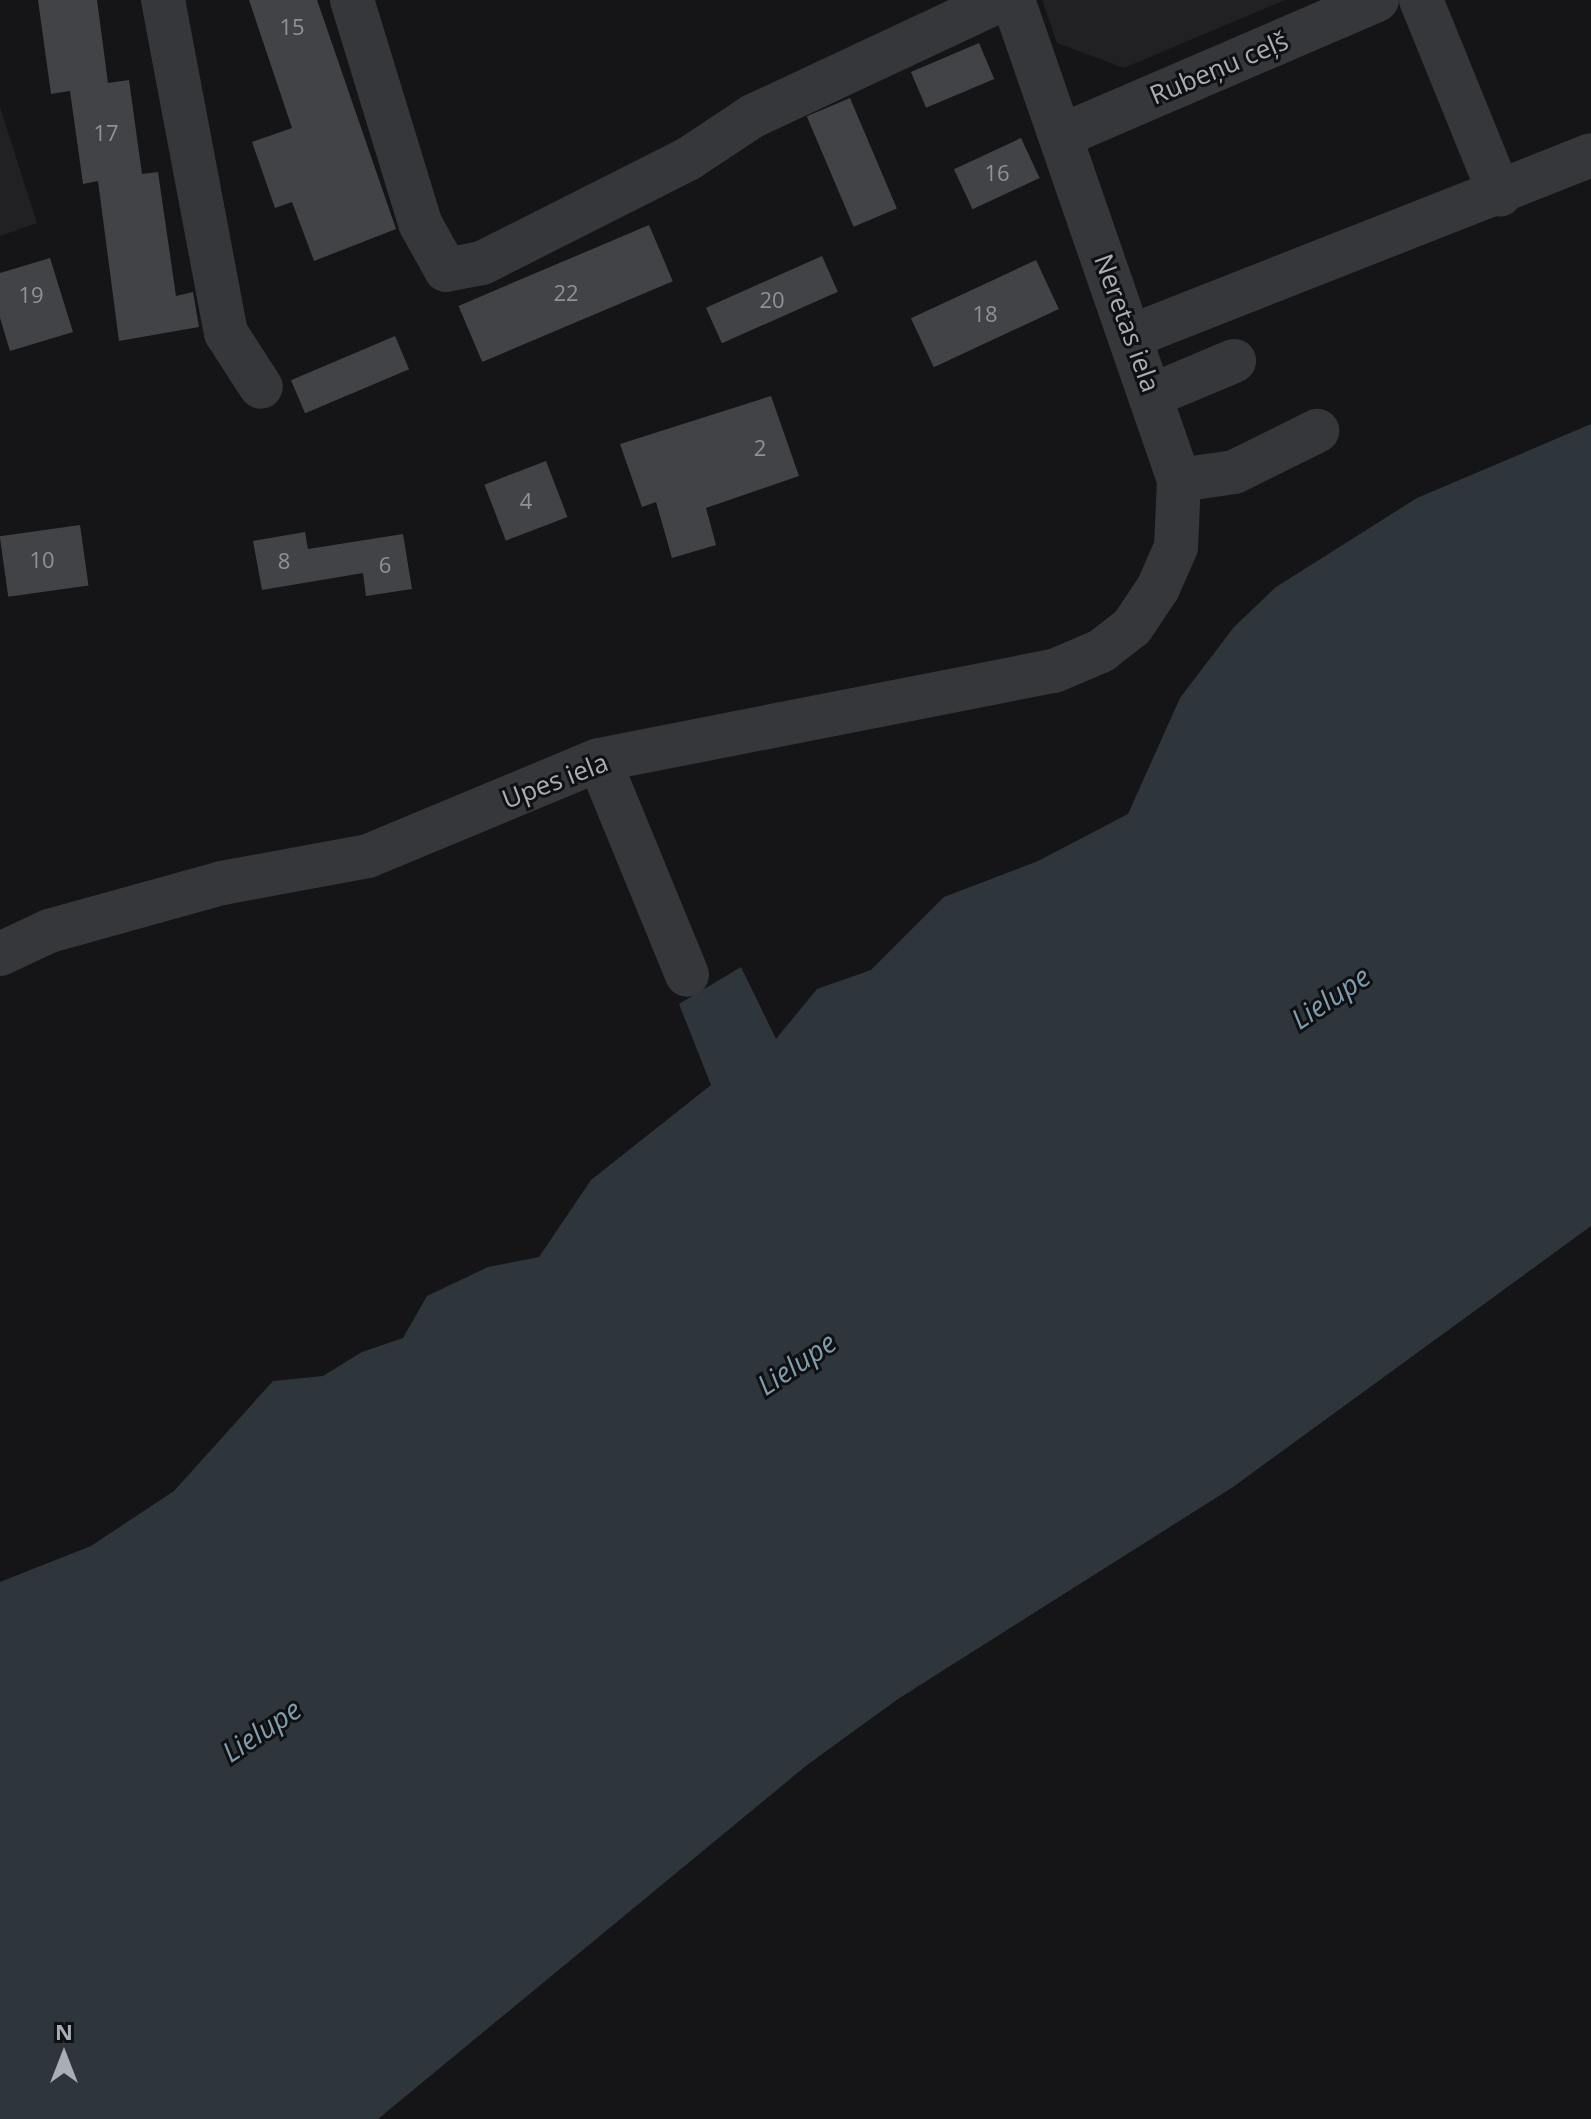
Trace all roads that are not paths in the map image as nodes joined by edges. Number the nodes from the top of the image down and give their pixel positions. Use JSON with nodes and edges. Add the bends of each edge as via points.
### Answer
{"nodes":[{"id":1,"x":163,"y":0,"type":"edge"},
{"id":2,"x":352,"y":0,"type":"edge"},
{"id":3,"x":1001,"y":0,"type":"edge"},
{"id":4,"x":1013,"y":0,"type":"edge"},
{"id":5,"x":1377,"y":0,"type":"edge"},
{"id":6,"x":1421,"y":0,"type":"edge"},
{"id":7,"x":1061,"y":136,"type":"junction"},
{"id":8,"x":1591,"y":155,"type":"edge"},
{"id":9,"x":1500,"y":195,"type":"junction"},
{"id":10,"x":1132,"y":336,"type":"junction"},
{"id":11,"x":1234,"y":361,"type":"dead end"},
{"id":12,"x":261,"y":387,"type":"dead end"},
{"id":13,"x":1153,"y":395,"type":"junction"},
{"id":14,"x":1317,"y":431,"type":"dead end"},
{"id":15,"x":1179,"y":480,"type":"junction"},
{"id":16,"x":1119,"y":639,"type":"joint"},
{"id":17,"x":599,"y":760,"type":"junction"},
{"id":18,"x":0,"y":954,"type":"edge"},
{"id":19,"x":687,"y":975,"type":"dead end"}],
"edges":[{"from":1,"to":12,"type":"street","via":[[226,333]]},
{"from":2,"to":3,"type":"street","via":[[421,225],[446,270],[482,263],[688,159],[753,116]]},
{"from":4,"to":7,"type":"street","name":"Neretas iela"},
{"from":5,"to":7,"type":"street","name":"Rubeņu ceļš"},
{"from":6,"to":9,"type":"street"},
{"from":7,"to":10,"type":"street","name":"Neretas iela"},
{"from":8,"to":9,"type":"street"},
{"from":9,"to":10,"type":"street"},
{"from":10,"to":13,"type":"street","name":"Neretas iela"},
{"from":11,"to":13,"type":"street"},
{"from":13,"to":15,"type":"street","name":"Neretas iela"},
{"from":14,"to":15,"type":"street","via":[[1234,472]]},
{"from":15,"to":16,"type":"street","name":"Neretas iela","via":[[1180,525],[1168,569]]},
{"from":16,"to":17,"type":"street","name":"Upes iela","via":[[1079,662],[1026,678],[870,703]]},
{"from":17,"to":18,"type":"street","name":"Upes iela","via":[[368,856],[222,883],[49,931]]},
{"from":17,"to":19,"type":"street"}]}
